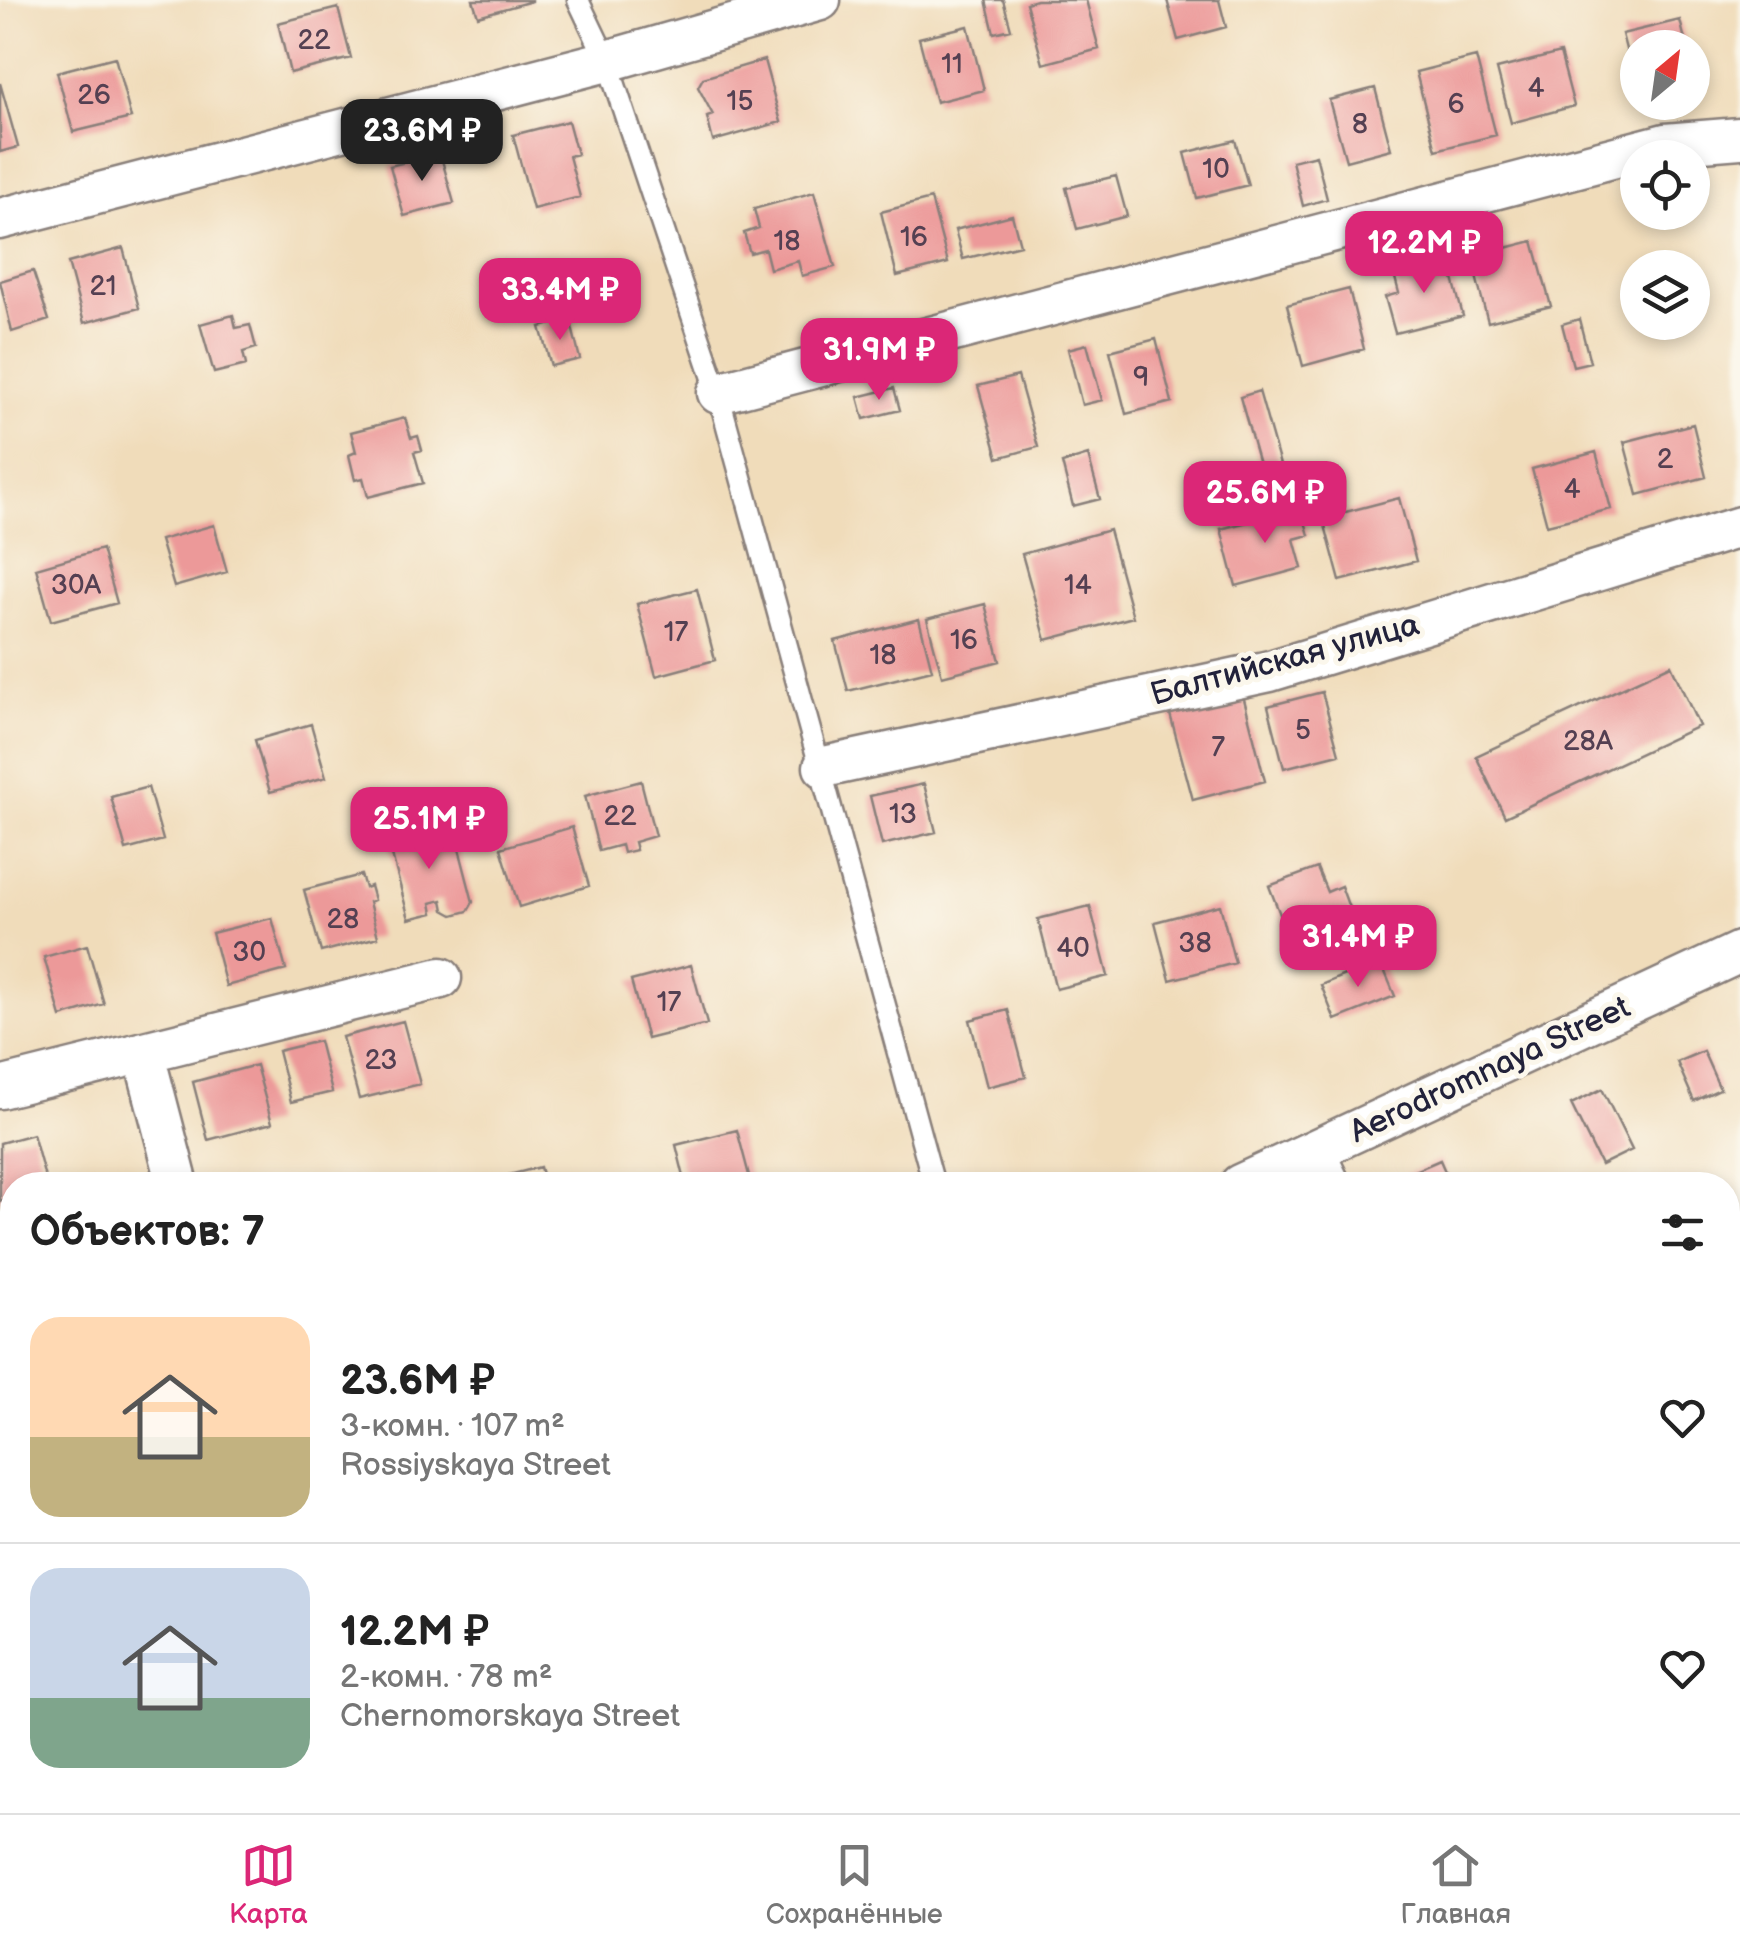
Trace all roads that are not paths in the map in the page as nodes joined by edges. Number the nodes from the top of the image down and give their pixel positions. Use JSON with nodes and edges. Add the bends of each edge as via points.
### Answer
{"nodes":[{"id":1,"x":578,"y":0,"type":"edge"},
{"id":2,"x":820,"y":0,"type":"edge"},
{"id":3,"x":607,"y":61,"type":"junction"},
{"id":4,"x":1740,"y":138,"type":"edge"},
{"id":5,"x":0,"y":219,"type":"edge"},
{"id":6,"x":718,"y":393,"type":"junction"},
{"id":7,"x":1740,"y":528,"type":"edge"},
{"id":8,"x":824,"y":767,"type":"junction"},
{"id":9,"x":1740,"y":952,"type":"edge"},
{"id":10,"x":441,"y":978,"type":"dead end"},
{"id":11,"x":144,"y":1055,"type":"junction"},
{"id":12,"x":0,"y":1088,"type":"edge"},
{"id":13,"x":1322,"y":1169,"type":"edge"},
{"id":14,"x":175,"y":1172,"type":"edge"},
{"id":15,"x":931,"y":1172,"type":"edge"}],
"edges":[{"from":1,"to":3,"type":"lane"},
{"from":2,"to":3,"type":"street"},
{"from":3,"to":5,"type":"street"},
{"from":3,"to":6,"type":"lane"},
{"from":4,"to":6,"type":"street","via":[[1666,144]]},
{"from":6,"to":8,"type":"lane"},
{"from":7,"to":8,"type":"street","name":"Балтийская улица","via":[[1270,670]]},
{"from":8,"to":15,"type":"lane"},
{"from":9,"to":13,"type":"street","name":"Aerodromnaya Street"},
{"from":10,"to":11,"type":"street"},
{"from":11,"to":12,"type":"street"},
{"from":11,"to":14,"type":"street"}]}
